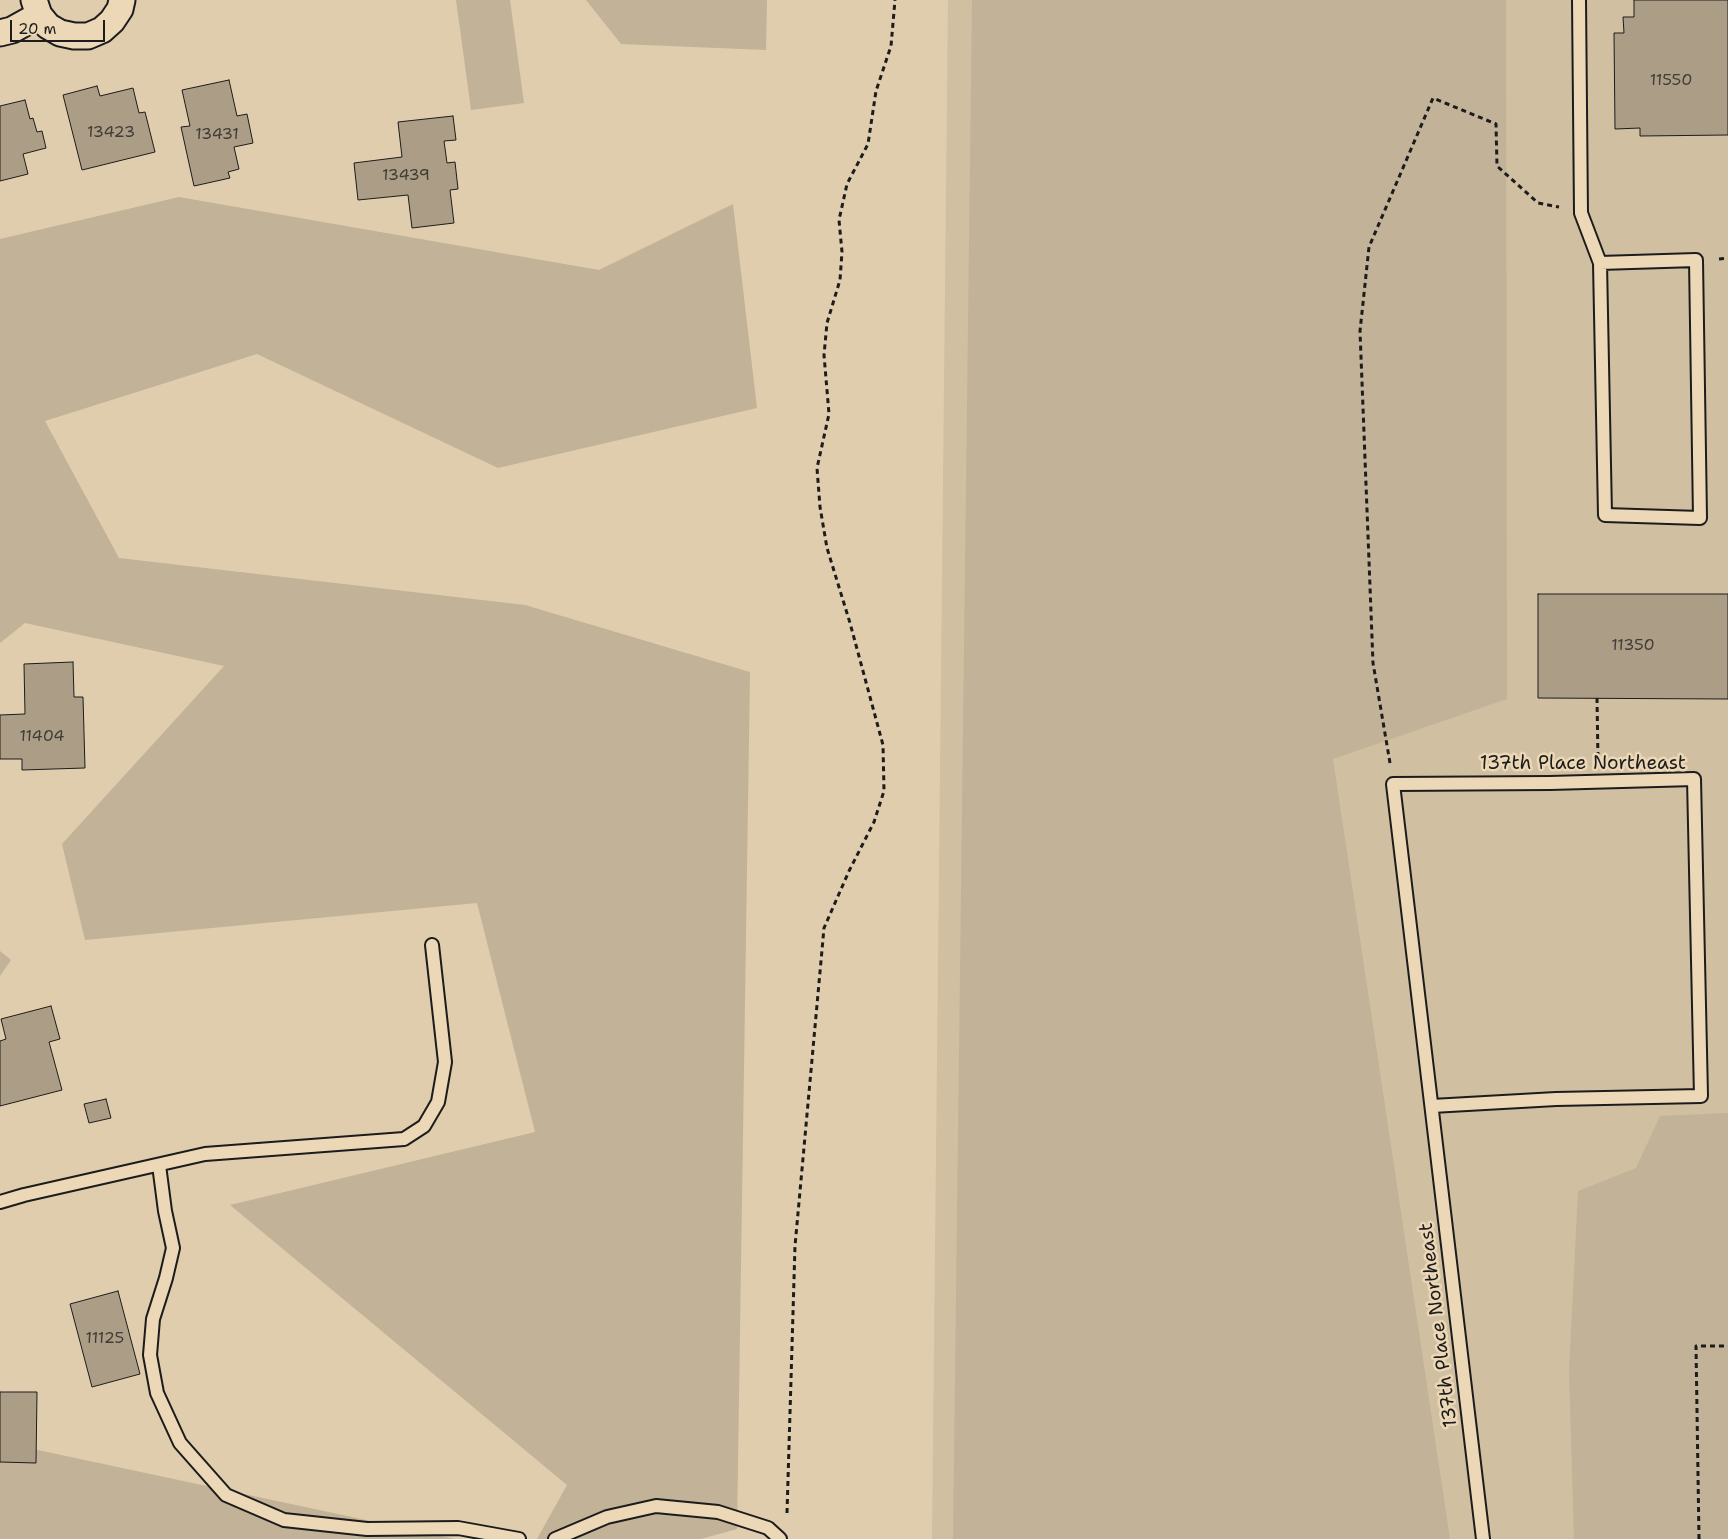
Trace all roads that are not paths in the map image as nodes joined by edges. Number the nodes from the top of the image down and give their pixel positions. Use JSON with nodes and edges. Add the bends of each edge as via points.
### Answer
{"nodes":[{"id":1,"x":122,"y":0,"type":"edge"},
{"id":2,"x":1579,"y":0,"type":"edge"},
{"id":3,"x":37,"y":7,"type":"edge"},
{"id":4,"x":0,"y":33,"type":"edge"},
{"id":5,"x":1600,"y":263,"type":"junction"},
{"id":6,"x":432,"y":945,"type":"dead end"},
{"id":7,"x":1432,"y":1106,"type":"junction"},
{"id":8,"x":159,"y":1165,"type":"junction"},
{"id":9,"x":0,"y":1202,"type":"edge"},
{"id":10,"x":519,"y":1539,"type":"edge"},
{"id":11,"x":555,"y":1539,"type":"edge"},
{"id":12,"x":780,"y":1539,"type":"edge"},
{"id":13,"x":1483,"y":1539,"type":"edge"}],
"edges":[{"from":1,"to":3,"type":"street","via":[[112,21],[88,36],[60,33],[48,26]]},
{"from":2,"to":5,"type":"lane","via":[[1581,212]]},
{"from":3,"to":4,"type":"street","via":[[12,30]]},
{"from":5,"to":5,"type":"lane","via":[[1605,515],[1700,518],[1696,260]]},
{"from":6,"to":8,"type":"lane","via":[[445,1062],[438,1102],[424,1126],[404,1139],[205,1154]]},
{"from":7,"to":7,"type":"lane","name":"137th Place Northeast","via":[[1393,784],[1694,779],[1701,1096]]},
{"from":7,"to":13,"type":"lane","name":"137th Place Northeast"},
{"from":8,"to":9,"type":"lane"},
{"from":8,"to":10,"type":"lane","via":[[173,1248],[153,1319],[150,1355],[157,1393],[180,1443],[226,1495],[284,1520],[367,1529],[458,1528]]},
{"from":11,"to":12,"type":"lane","via":[[607,1517],[656,1506],[718,1512],[768,1528]]}]}
